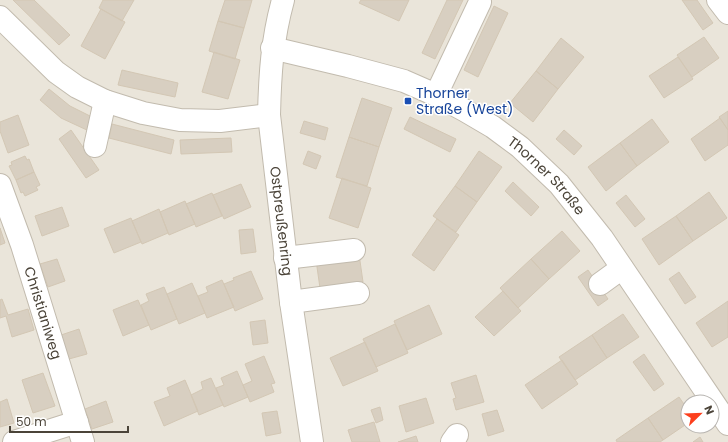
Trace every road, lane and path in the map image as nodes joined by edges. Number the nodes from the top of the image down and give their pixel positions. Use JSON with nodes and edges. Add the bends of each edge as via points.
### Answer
{"nodes":[{"id":1,"x":283,"y":0,"type":"edge"},
{"id":2,"x":480,"y":2,"type":"dead end"},
{"id":3,"x":0,"y":17,"type":"edge"},
{"id":4,"x":272,"y":48,"type":"junction"},
{"id":5,"x":436,"y":95,"type":"junction"},
{"id":6,"x":105,"y":101,"type":"junction"},
{"id":7,"x":269,"y":115,"type":"junction"},
{"id":8,"x":95,"y":146,"type":"dead end"},
{"id":9,"x":0,"y":186,"type":"edge"},
{"id":10,"x":354,"y":250,"type":"dead end"},
{"id":11,"x":285,"y":258,"type":"junction"},
{"id":12,"x":622,"y":268,"type":"junction"},
{"id":13,"x":600,"y":284,"type":"dead end"},
{"id":14,"x":358,"y":293,"type":"dead end"},
{"id":15,"x":291,"y":302,"type":"junction"},
{"id":16,"x":728,"y":424,"type":"edge"},
{"id":17,"x":80,"y":432,"type":"edge"},
{"id":18,"x":14,"y":442,"type":"edge"},
{"id":19,"x":312,"y":442,"type":"edge"}],
"edges":[{"from":1,"to":4,"type":"street","name":"Ostpreußenring"},
{"from":2,"to":5,"type":"street"},
{"from":3,"to":6,"type":"street","via":[[56,72]]},
{"from":4,"to":5,"type":"street","name":"Thorner Straße","via":[[393,78]]},
{"from":4,"to":7,"type":"street","name":"Ostpreußenring"},
{"from":5,"to":12,"type":"street","name":"Thorner Straße","via":[[493,127],[525,152],[564,189]]},
{"from":6,"to":7,"type":"street","via":[[143,113],[180,120],[220,121]]},
{"from":6,"to":8,"type":"street"},
{"from":7,"to":11,"type":"street","name":"Ostpreußenring"},
{"from":9,"to":17,"type":"street","name":"Christianiweg","via":[[22,245]]},
{"from":10,"to":11,"type":"street"},
{"from":11,"to":15,"type":"street","name":"Ostpreußenring"},
{"from":12,"to":13,"type":"street"},
{"from":12,"to":16,"type":"street","name":"Thorner Straße"},
{"from":14,"to":15,"type":"street"},
{"from":15,"to":19,"type":"street","name":"Ostpreußenring"},
{"from":17,"to":18,"type":"street"}]}
